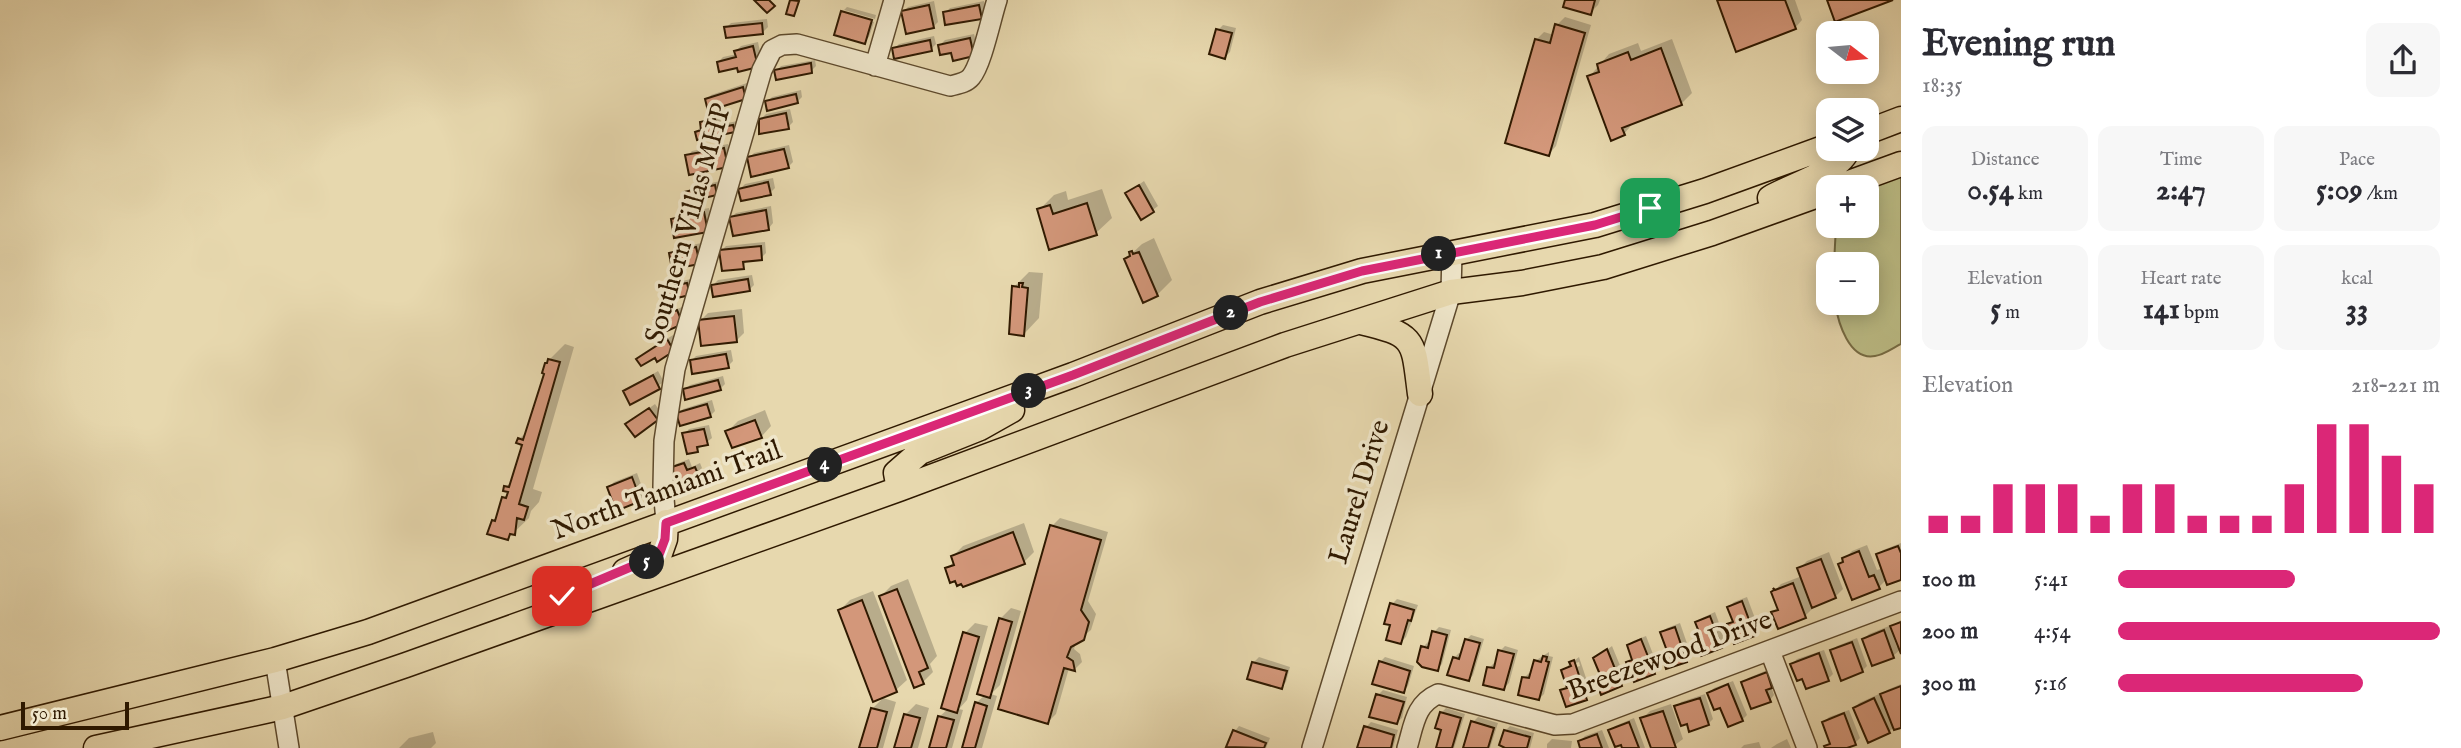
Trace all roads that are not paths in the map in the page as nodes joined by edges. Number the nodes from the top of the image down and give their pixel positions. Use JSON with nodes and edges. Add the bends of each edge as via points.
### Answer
{"nodes":[{"id":1,"x":894,"y":0,"type":"edge"},
{"id":2,"x":997,"y":0,"type":"edge"},
{"id":3,"x":875,"y":66,"type":"junction"},
{"id":4,"x":1901,"y":119,"type":"edge"},
{"id":5,"x":1879,"y":127,"type":"edge"},
{"id":6,"x":1816,"y":151,"type":"edge"},
{"id":7,"x":1839,"y":161,"type":"edge"},
{"id":8,"x":1901,"y":164,"type":"edge"},
{"id":9,"x":1871,"y":175,"type":"edge"},
{"id":10,"x":1816,"y":196,"type":"edge"},
{"id":11,"x":1712,"y":233,"type":"junction"},
{"id":12,"x":1451,"y":251,"type":"junction"},
{"id":13,"x":1451,"y":292,"type":"junction"},
{"id":14,"x":1360,"y":322,"type":"junction"},
{"id":15,"x":1073,"y":375,"type":"junction"},
{"id":16,"x":1420,"y":394,"type":"junction"},
{"id":17,"x":899,"y":489,"type":"junction"},
{"id":18,"x":666,"y":523,"type":"junction"},
{"id":19,"x":1901,"y":601,"type":"edge"},
{"id":20,"x":532,"y":620,"type":"junction"},
{"id":21,"x":1770,"y":651,"type":"junction"},
{"id":22,"x":275,"y":660,"type":"junction"},
{"id":23,"x":283,"y":707,"type":"junction"},
{"id":24,"x":0,"y":728,"type":"edge"},
{"id":25,"x":96,"y":748,"type":"edge"},
{"id":26,"x":289,"y":748,"type":"edge"},
{"id":27,"x":1311,"y":748,"type":"edge"},
{"id":28,"x":1407,"y":748,"type":"edge"},
{"id":29,"x":1807,"y":748,"type":"edge"}],
"edges":[{"from":1,"to":3,"type":"street"},
{"from":2,"to":3,"type":"street","name":"Southern Villas MHP","via":[[978,65],[962,83],[950,86]]},
{"from":3,"to":18,"type":"street","name":"Southern Villas MHP","via":[[797,44],[772,50],[762,70],[676,369],[664,441]]},
{"from":4,"to":5,"type":"main road"},
{"from":6,"to":12,"type":"main road","name":"North Tamiami Trail","via":[[1595,225]]},
{"from":7,"to":11,"type":"main road"},
{"from":8,"to":9,"type":"main road"},
{"from":10,"to":11,"type":"main road"},
{"from":11,"to":13,"type":"main road","via":[[1602,267]]},
{"from":12,"to":13,"type":"street","name":"Laurel Drive"},
{"from":12,"to":15,"type":"main road","name":"North Tamiami Trail","via":[[1362,271],[1260,302]]},
{"from":13,"to":14,"type":"main road"},
{"from":13,"to":16,"type":"street","name":"Laurel Drive"},
{"from":14,"to":16,"type":"main road","via":[[1394,329],[1410,341]]},
{"from":14,"to":17,"type":"main road","via":[[1285,345]]},
{"from":15,"to":17,"type":"main road","via":[[980,428],[920,452],[896,473]]},
{"from":15,"to":18,"type":"main road","name":"North Tamiami Trail"},
{"from":16,"to":27,"type":"street","name":"Laurel Drive"},
{"from":17,"to":20,"type":"main road"},
{"from":18,"to":20,"type":"main road","via":[[659,555],[562,596]]},
{"from":18,"to":22,"type":"main road","name":"North Tamiami Trail","via":[[443,606]]},
{"from":19,"to":21,"type":"street","name":"Breezewood Drive"},
{"from":20,"to":23,"type":"main road"},
{"from":21,"to":28,"type":"street","name":"Breezewood Drive","via":[[1573,723],[1555,725],[1438,694],[1425,699],[1418,711]]},
{"from":21,"to":29,"type":"street"},
{"from":22,"to":23,"type":"street"},
{"from":22,"to":24,"type":"main road","name":"North Tamiami Trail"},
{"from":23,"to":25,"type":"main road"},
{"from":23,"to":26,"type":"street"}]}
